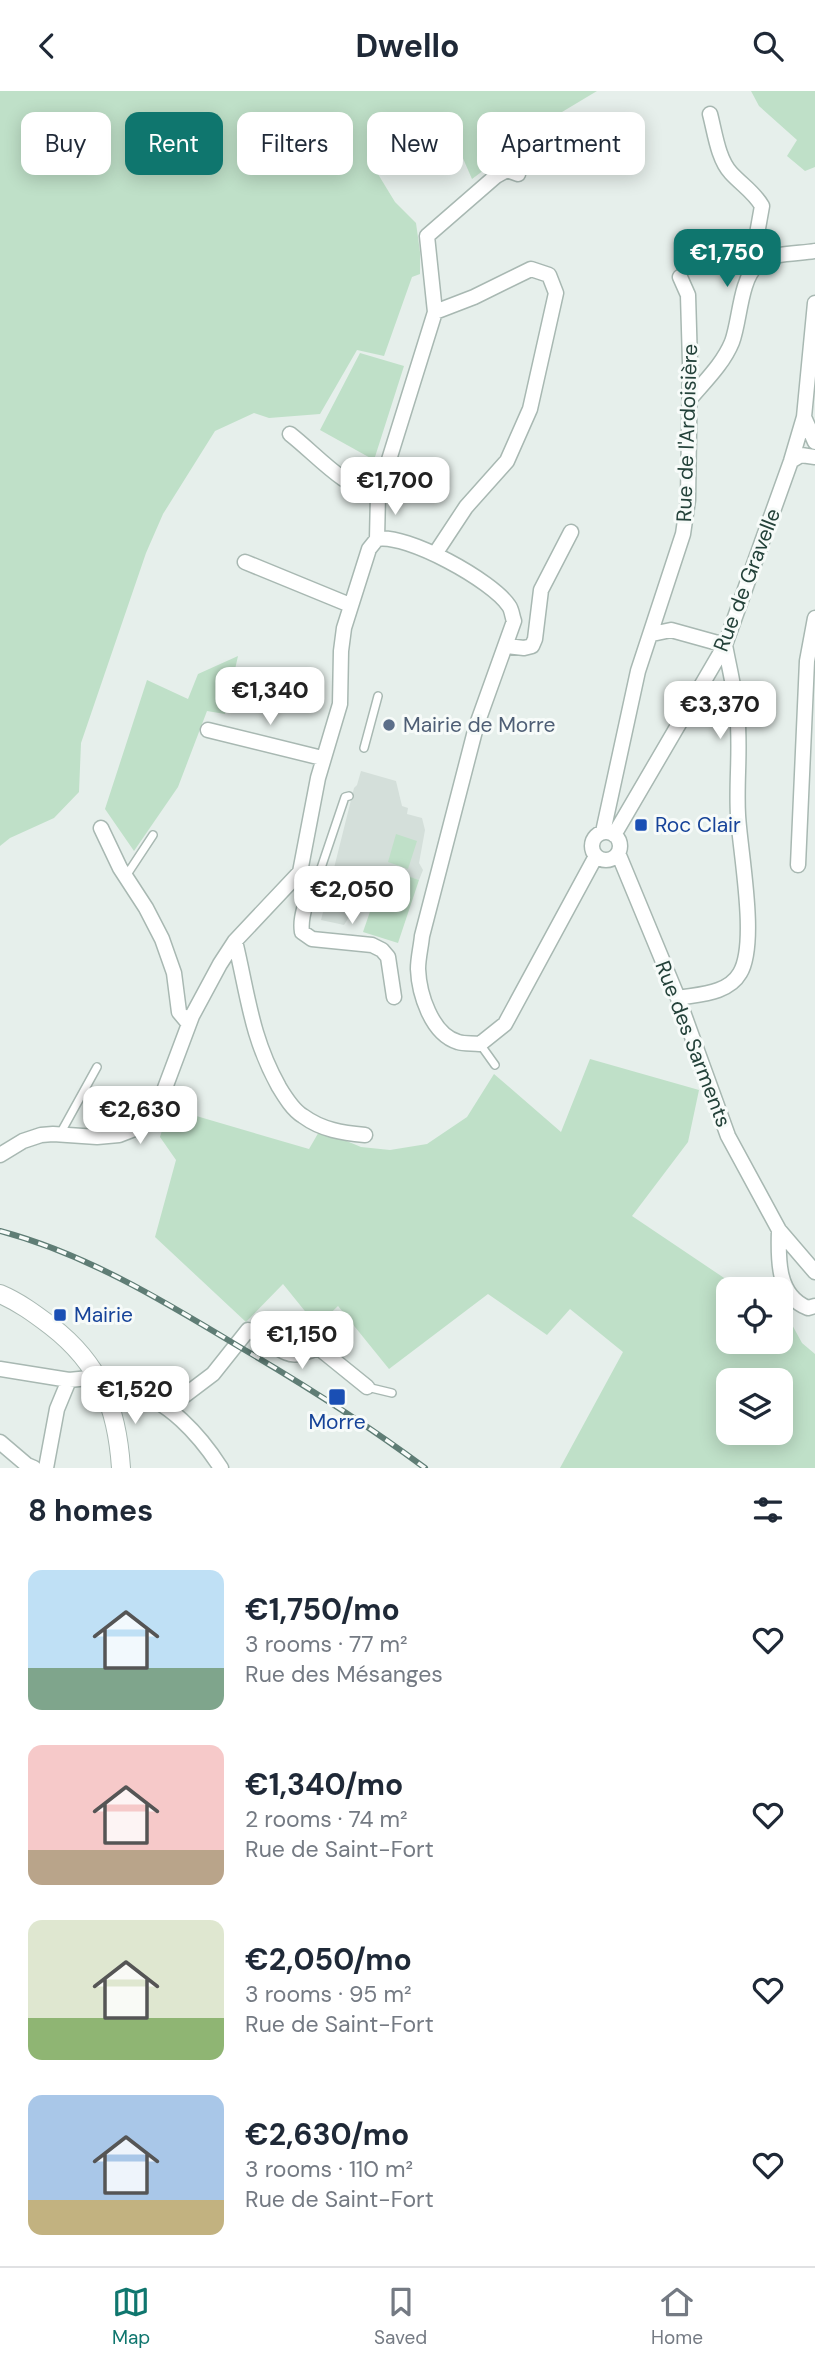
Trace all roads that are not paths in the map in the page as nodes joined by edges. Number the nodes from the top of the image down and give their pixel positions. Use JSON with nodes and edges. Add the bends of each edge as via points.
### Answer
{"nodes":[{"id":1,"x":710,"y":114,"type":"dead end"},
{"id":2,"x":498,"y":175,"type":"edge"},
{"id":3,"x":815,"y":251,"type":"edge"},
{"id":4,"x":750,"y":274,"type":"junction"},
{"id":5,"x":680,"y":277,"type":"dead end"},
{"id":6,"x":815,"y":303,"type":"edge"},
{"id":7,"x":435,"y":312,"type":"junction"},
{"id":8,"x":690,"y":399,"type":"junction"},
{"id":9,"x":804,"y":417,"type":"junction"},
{"id":10,"x":290,"y":434,"type":"dead end"},
{"id":11,"x":815,"y":442,"type":"edge"},
{"id":12,"x":815,"y":457,"type":"edge"},
{"id":13,"x":791,"y":461,"type":"junction"},
{"id":14,"x":378,"y":495,"type":"junction"},
{"id":15,"x":571,"y":532,"type":"dead end"},
{"id":16,"x":377,"y":539,"type":"junction"},
{"id":17,"x":435,"y":554,"type":"junction"},
{"id":18,"x":245,"y":562,"type":"dead end"},
{"id":19,"x":350,"y":605,"type":"junction"},
{"id":20,"x":815,"y":618,"type":"edge"},
{"id":21,"x":652,"y":634,"type":"junction"},
{"id":22,"x":726,"y":645,"type":"junction"},
{"id":23,"x":507,"y":646,"type":"junction"},
{"id":24,"x":378,"y":696,"type":"dead end"},
{"id":25,"x":208,"y":730,"type":"dead end"},
{"id":26,"x":364,"y":748,"type":"dead end"},
{"id":27,"x":322,"y":758,"type":"junction"},
{"id":28,"x":349,"y":796,"type":"dead end"},
{"id":29,"x":101,"y":828,"type":"dead end"},
{"id":30,"x":609,"y":834,"type":"junction"},
{"id":31,"x":153,"y":835,"type":"dead end"},
{"id":32,"x":618,"y":853,"type":"junction"},
{"id":33,"x":600,"y":858,"type":"junction"},
{"id":34,"x":798,"y":865,"type":"dead end"},
{"id":35,"x":125,"y":876,"type":"junction"},
{"id":36,"x":305,"y":876,"type":"junction"},
{"id":37,"x":235,"y":941,"type":"junction"},
{"id":38,"x":394,"y":997,"type":"dead end"},
{"id":39,"x":678,"y":998,"type":"junction"},
{"id":40,"x":189,"y":1024,"type":"junction"},
{"id":41,"x":480,"y":1044,"type":"junction"},
{"id":42,"x":495,"y":1065,"type":"dead end"},
{"id":43,"x":97,"y":1067,"type":"dead end"},
{"id":44,"x":60,"y":1134,"type":"junction"},
{"id":45,"x":365,"y":1135,"type":"dead end"},
{"id":46,"x":0,"y":1155,"type":"edge"},
{"id":47,"x":779,"y":1230,"type":"junction"},
{"id":48,"x":815,"y":1272,"type":"edge"},
{"id":49,"x":0,"y":1294,"type":"edge"},
{"id":50,"x":815,"y":1306,"type":"edge"},
{"id":51,"x":0,"y":1370,"type":"edge"},
{"id":52,"x":69,"y":1380,"type":"junction"},
{"id":53,"x":102,"y":1384,"type":"junction"},
{"id":54,"x":367,"y":1387,"type":"joint"},
{"id":55,"x":392,"y":1393,"type":"dead end"},
{"id":56,"x":167,"y":1408,"type":"junction"},
{"id":57,"x":0,"y":1442,"type":"edge"},
{"id":58,"x":34,"y":1468,"type":"edge"},
{"id":59,"x":46,"y":1468,"type":"edge"},
{"id":60,"x":121,"y":1468,"type":"edge"},
{"id":61,"x":220,"y":1468,"type":"edge"}],
"edges":[{"from":1,"to":4,"type":"street","via":[[730,172],[762,206]]},
{"from":2,"to":7,"type":"street","via":[[427,236]]},
{"from":3,"to":4,"type":"street","via":[[770,258]]},
{"from":4,"to":8,"type":"street","via":[[732,342],[722,362]]},
{"from":5,"to":8,"type":"street","name":"Rue de l'Ardoisière","via":[[688,295]]},
{"from":6,"to":9,"type":"street","name":"Rue de Gravelle"},
{"from":7,"to":14,"type":"street"},
{"from":7,"to":17,"type":"street","via":[[531,269],[549,275],[556,293],[530,409],[507,461],[466,507]]},
{"from":8,"to":21,"type":"street","name":"Rue de l'Ardoisière","via":[[683,534]]},
{"from":9,"to":11,"type":"street"},
{"from":9,"to":13,"type":"street","name":"Rue de Gravelle"},
{"from":10,"to":14,"type":"street","via":[[340,477]]},
{"from":12,"to":13,"type":"street","via":[[807,454]]},
{"from":13,"to":22,"type":"street","name":"Rue de Gravelle"},
{"from":14,"to":16,"type":"street"},
{"from":15,"to":23,"type":"street","via":[[541,590],[532,646]]},
{"from":16,"to":17,"type":"street","via":[[398,539]]},
{"from":16,"to":19,"type":"street","via":[[369,549]]},
{"from":17,"to":23,"type":"street","via":[[495,591],[510,606],[514,621]]},
{"from":18,"to":19,"type":"street"},
{"from":19,"to":27,"type":"street","via":[[341,651],[340,703]]},
{"from":20,"to":34,"type":"street","via":[[807,661]]},
{"from":21,"to":22,"type":"street","via":[[671,630]]},
{"from":21,"to":30,"type":"street","name":"Rue de l'Ardoisière","via":[[638,671]]},
{"from":22,"to":30,"type":"street","name":"Rue de Gravelle"},
{"from":22,"to":39,"type":"street","via":[[737,714],[746,962],[730,985]]},
{"from":23,"to":41,"type":"street","via":[[480,712],[418,966],[420,988],[442,1033],[458,1042]]},
{"from":24,"to":26,"type":"lane"},
{"from":25,"to":27,"type":"street"},
{"from":27,"to":36,"type":"street"},
{"from":28,"to":36,"type":"lane","via":[[321,868],[315,877]]},
{"from":29,"to":35,"type":"street"},
{"from":30,"to":32,"type":"street","via":[[619,841]]},
{"from":30,"to":33,"type":"street","via":[[593,840],[592,848]]},
{"from":31,"to":35,"type":"lane"},
{"from":32,"to":33,"type":"street","via":[[612,859]]},
{"from":32,"to":39,"type":"street","name":"Rue des Sarments"},
{"from":33,"to":41,"type":"street","via":[[506,1024]]},
{"from":35,"to":40,"type":"street","via":[[162,939],[174,973],[179,1012]]},
{"from":36,"to":37,"type":"street"},
{"from":36,"to":38,"type":"street","via":[[302,932],[312,939],[382,950],[388,957]]},
{"from":37,"to":40,"type":"street"},
{"from":37,"to":45,"type":"street","via":[[253,1029],[284,1095],[302,1116],[329,1130]]},
{"from":39,"to":47,"type":"street","name":"Rue des Sarments","via":[[728,1136]]},
{"from":40,"to":44,"type":"street","via":[[162,1096],[137,1128],[97,1137]]},
{"from":41,"to":42,"type":"lane"},
{"from":43,"to":44,"type":"lane"},
{"from":44,"to":46,"type":"street","via":[[23,1141]]},
{"from":47,"to":48,"type":"street","name":"Rue des Sarments"},
{"from":47,"to":50,"type":"street","name":"Rue des Sarments","via":[[778,1253],[790,1298],[808,1308]]},
{"from":49,"to":53,"type":"street","via":[[65,1337]]},
{"from":51,"to":52,"type":"street"},
{"from":52,"to":53,"type":"street"},
{"from":52,"to":59,"type":"street","via":[[57,1409]]},
{"from":53,"to":56,"type":"street","via":[[148,1397]]},
{"from":53,"to":60,"type":"street","via":[[119,1442]]},
{"from":54,"to":55,"type":"lane"},
{"from":54,"to":56,"type":"street","via":[[320,1349],[288,1354],[248,1330],[213,1374]]},
{"from":56,"to":61,"type":"street","via":[[209,1450]]},
{"from":57,"to":58,"type":"street"}]}
